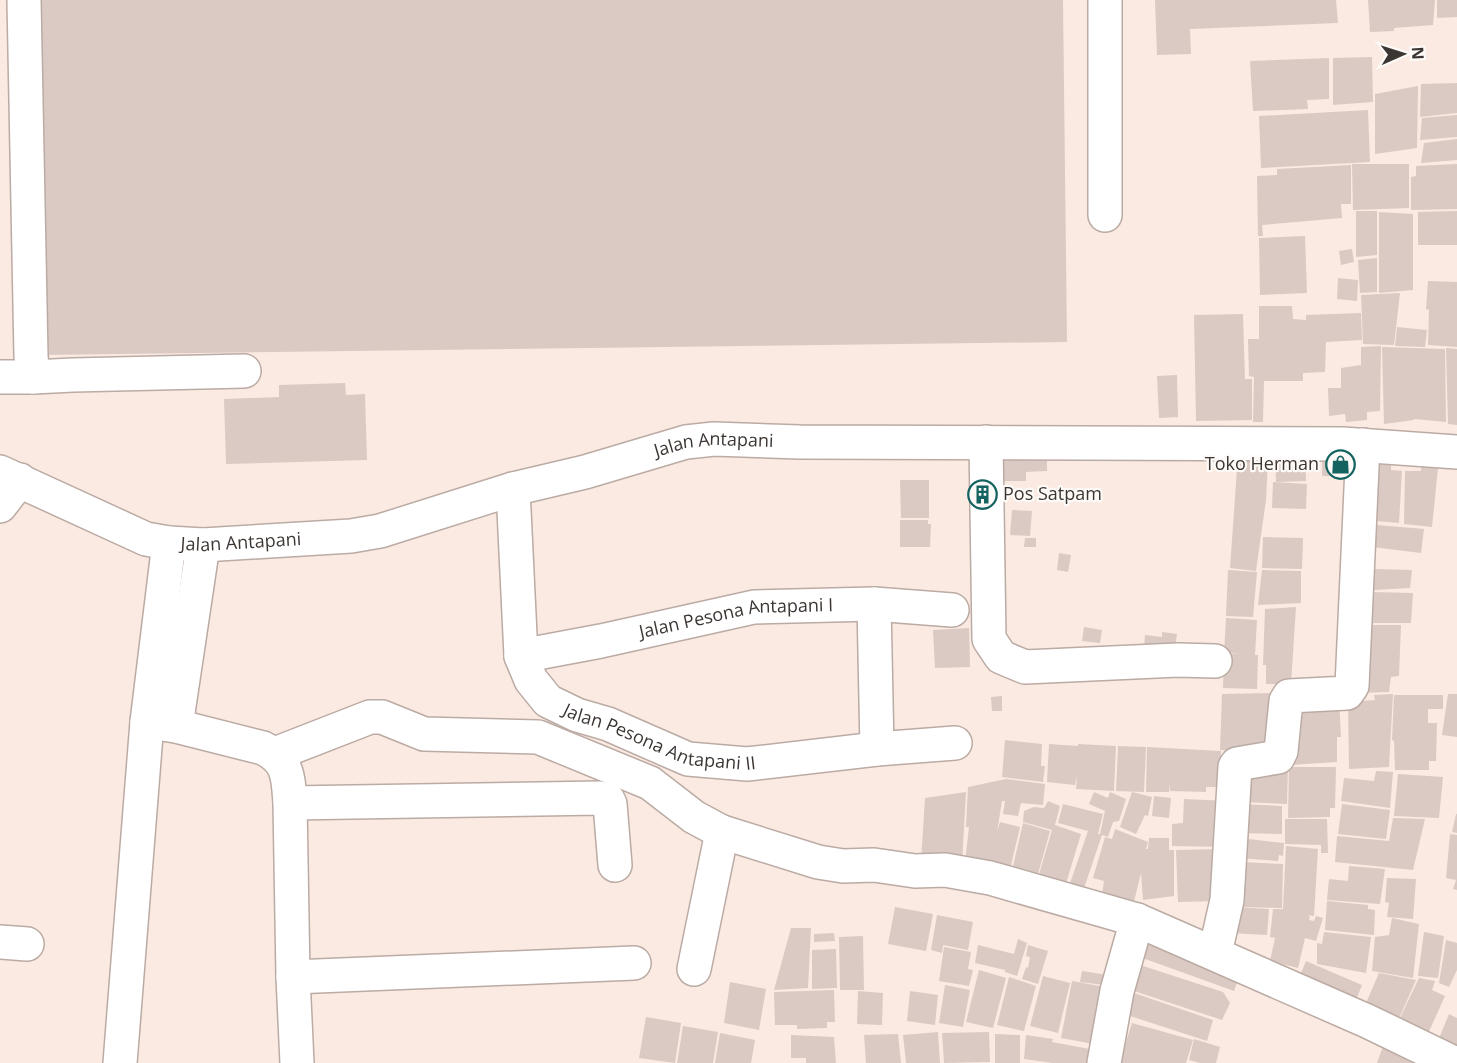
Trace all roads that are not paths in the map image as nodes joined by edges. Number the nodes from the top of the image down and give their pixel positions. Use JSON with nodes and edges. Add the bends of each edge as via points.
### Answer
{"nodes":[{"id":1,"x":24,"y":0,"type":"edge"},
{"id":2,"x":1104,"y":0,"type":"edge"},
{"id":3,"x":1105,"y":216,"type":"dead end"},
{"id":4,"x":244,"y":371,"type":"dead end"},
{"id":5,"x":0,"y":377,"type":"edge"},
{"id":6,"x":33,"y":377,"type":"junction"},
{"id":7,"x":986,"y":442,"type":"junction"},
{"id":8,"x":1363,"y":445,"type":"junction"},
{"id":9,"x":1457,"y":452,"type":"edge"},
{"id":10,"x":10,"y":476,"type":"edge"},
{"id":11,"x":513,"y":489,"type":"junction"},
{"id":12,"x":0,"y":506,"type":"edge"},
{"id":13,"x":169,"y":543,"type":"junction"},
{"id":14,"x":203,"y":545,"type":"junction"},
{"id":15,"x":874,"y":604,"type":"junction"},
{"id":16,"x":952,"y":610,"type":"dead end"},
{"id":17,"x":521,"y":656,"type":"junction"},
{"id":18,"x":1215,"y":661,"type":"dead end"},
{"id":19,"x":162,"y":724,"type":"junction"},
{"id":20,"x":955,"y":743,"type":"dead end"},
{"id":21,"x":877,"y":749,"type":"junction"},
{"id":22,"x":275,"y":754,"type":"junction"},
{"id":23,"x":290,"y":803,"type":"junction"},
{"id":24,"x":722,"y":832,"type":"junction"},
{"id":25,"x":615,"y":865,"type":"dead end"},
{"id":26,"x":1137,"y":920,"type":"junction"},
{"id":27,"x":1215,"y":952,"type":"junction"},
{"id":28,"x":634,"y":963,"type":"dead end"},
{"id":29,"x":694,"y":969,"type":"dead end"},
{"id":30,"x":293,"y":977,"type":"junction"},
{"id":31,"x":120,"y":1063,"type":"edge"},
{"id":32,"x":297,"y":1063,"type":"edge"},
{"id":33,"x":1104,"y":1063,"type":"edge"},
{"id":34,"x":1454,"y":1063,"type":"edge"}],
"edges":[{"from":1,"to":6,"type":"street"},
{"from":2,"to":3,"type":"street"},
{"from":4,"to":6,"type":"street"},
{"from":5,"to":6,"type":"street"},
{"from":7,"to":8,"type":"street","name":"Jalan Antapani"},
{"from":7,"to":11,"type":"street","name":"Jalan Antapani","via":[[714,439],[686,442]]},
{"from":7,"to":18,"type":"street","via":[[989,639],[1001,657],[1025,667]]},
{"from":8,"to":9,"type":"street","name":"Jalan Antapani"},
{"from":8,"to":27,"type":"street","via":[[1352,686],[1347,693],[1289,696],[1278,757],[1235,767],[1227,900]]},
{"from":10,"to":12,"type":"street"},
{"from":10,"to":13,"type":"street","name":"Jalan Antapani","via":[[146,539]]},
{"from":11,"to":14,"type":"street","name":"Jalan Antapani","via":[[380,531]]},
{"from":11,"to":17,"type":"street","name":"Jalan Pesona Antapani II"},
{"from":13,"to":14,"type":"street","name":"Jalan Antapani"},
{"from":13,"to":19,"type":"street"},
{"from":14,"to":19,"type":"street"},
{"from":15,"to":16,"type":"street","name":"Jalan Pesona Antapani I"},
{"from":15,"to":17,"type":"street","name":"Jalan Pesona Antapani I","via":[[754,607]]},
{"from":15,"to":21,"type":"street"},
{"from":17,"to":21,"type":"street","name":"Jalan Pesona Antapani II","via":[[531,680],[548,700],[688,759],[747,764]]},
{"from":19,"to":22,"type":"street"},
{"from":19,"to":31,"type":"street"},
{"from":20,"to":21,"type":"street","name":"Jalan Pesona Antapani II"},
{"from":22,"to":23,"type":"street","via":[[288,775]]},
{"from":22,"to":24,"type":"street","via":[[370,717],[382,717],[424,734],[538,737],[650,783],[694,817]]},
{"from":23,"to":25,"type":"street","via":[[600,798],[610,804]]},
{"from":23,"to":30,"type":"street"},
{"from":24,"to":26,"type":"street","via":[[818,862],[945,870],[990,878]]},
{"from":24,"to":29,"type":"street"},
{"from":26,"to":27,"type":"street"},
{"from":26,"to":33,"type":"street","via":[[1117,991]]},
{"from":27,"to":34,"type":"street"},
{"from":28,"to":30,"type":"street"},
{"from":30,"to":32,"type":"street"}]}
